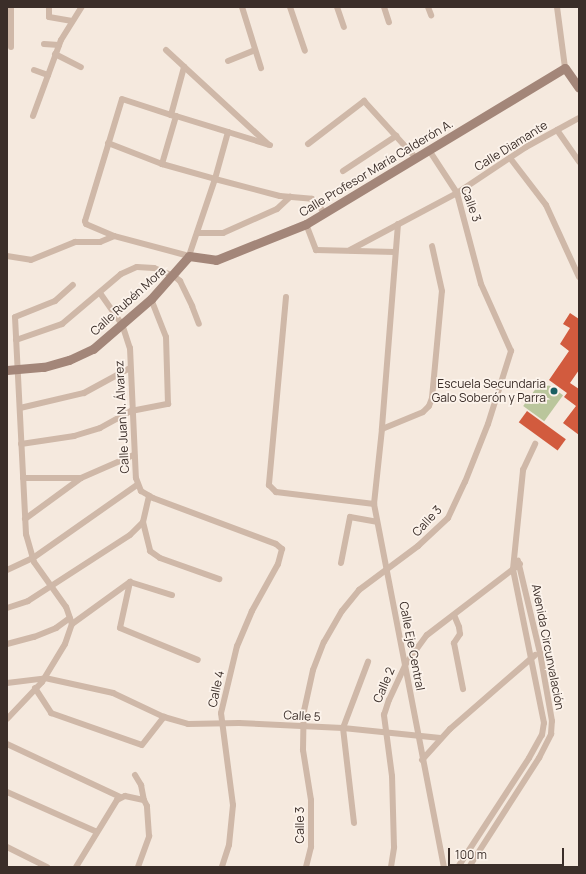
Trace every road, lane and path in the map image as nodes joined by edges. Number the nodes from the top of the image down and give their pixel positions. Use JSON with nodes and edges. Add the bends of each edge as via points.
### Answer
{"nodes":[{"id":1,"x":11,"y":7,"type":"edge"},
{"id":2,"x":49,"y":7,"type":"edge"},
{"id":3,"x":82,"y":7,"type":"edge"},
{"id":4,"x":242,"y":7,"type":"edge"},
{"id":5,"x":290,"y":7,"type":"edge"},
{"id":6,"x":337,"y":7,"type":"edge"},
{"id":7,"x":384,"y":7,"type":"edge"},
{"id":8,"x":428,"y":7,"type":"edge"},
{"id":9,"x":557,"y":7,"type":"edge"},
{"id":10,"x":431,"y":15,"type":"dead end"},
{"id":11,"x":71,"y":21,"type":"junction"},
{"id":12,"x":389,"y":22,"type":"dead end"},
{"id":13,"x":344,"y":27,"type":"dead end"},
{"id":14,"x":44,"y":44,"type":"dead end"},
{"id":15,"x":59,"y":45,"type":"junction"},
{"id":16,"x":11,"y":47,"type":"dead end"},
{"id":17,"x":166,"y":50,"type":"dead end"},
{"id":18,"x":255,"y":50,"type":"junction"},
{"id":19,"x":305,"y":52,"type":"dead end"},
{"id":20,"x":55,"y":54,"type":"junction"},
{"id":21,"x":228,"y":61,"type":"dead end"},
{"id":22,"x":81,"y":67,"type":"dead end"},
{"id":23,"x":184,"y":67,"type":"junction"},
{"id":24,"x":261,"y":68,"type":"dead end"},
{"id":25,"x":565,"y":68,"type":"junction"},
{"id":26,"x":34,"y":70,"type":"dead end"},
{"id":27,"x":48,"y":75,"type":"junction"},
{"id":28,"x":579,"y":88,"type":"edge"},
{"id":29,"x":174,"y":115,"type":"junction"},
{"id":30,"x":33,"y":116,"type":"dead end"},
{"id":31,"x":579,"y":118,"type":"edge"},
{"id":32,"x":557,"y":130,"type":"junction"},
{"id":33,"x":228,"y":132,"type":"junction"},
{"id":34,"x":396,"y":136,"type":"junction"},
{"id":35,"x":108,"y":143,"type":"junction"},
{"id":36,"x":308,"y":144,"type":"dead end"},
{"id":37,"x":429,"y":150,"type":"junction"},
{"id":38,"x":415,"y":157,"type":"junction"},
{"id":39,"x":510,"y":158,"type":"junction"},
{"id":40,"x":579,"y":162,"type":"edge"},
{"id":41,"x":162,"y":164,"type":"junction"},
{"id":42,"x":343,"y":171,"type":"dead end"},
{"id":43,"x":215,"y":180,"type":"junction"},
{"id":44,"x":457,"y":193,"type":"junction"},
{"id":45,"x":290,"y":197,"type":"junction"},
{"id":46,"x":324,"y":213,"type":"junction"},
{"id":47,"x":306,"y":224,"type":"junction"},
{"id":48,"x":398,"y":224,"type":"junction"},
{"id":49,"x":197,"y":233,"type":"junction"},
{"id":50,"x":114,"y":236,"type":"junction"},
{"id":51,"x":432,"y":246,"type":"dead end"},
{"id":52,"x":350,"y":250,"type":"junction"},
{"id":53,"x":395,"y":252,"type":"junction"},
{"id":54,"x":7,"y":256,"type":"edge"},
{"id":55,"x":190,"y":256,"type":"junction"},
{"id":56,"x":174,"y":276,"type":"junction"},
{"id":57,"x":579,"y":277,"type":"edge"},
{"id":58,"x":73,"y":285,"type":"dead end"},
{"id":59,"x":100,"y":293,"type":"junction"},
{"id":60,"x":286,"y":297,"type":"dead end"},
{"id":61,"x":151,"y":299,"type":"junction"},
{"id":62,"x":122,"y":324,"type":"junction"},
{"id":63,"x":199,"y":324,"type":"dead end"},
{"id":64,"x":16,"y":340,"type":"junction"},
{"id":65,"x":130,"y":368,"type":"junction"},
{"id":66,"x":18,"y":369,"type":"junction"},
{"id":67,"x":7,"y":370,"type":"edge"},
{"id":68,"x":20,"y":408,"type":"junction"},
{"id":69,"x":131,"y":411,"type":"junction"},
{"id":70,"x":382,"y":429,"type":"junction"},
{"id":71,"x":21,"y":444,"type":"junction"},
{"id":72,"x":535,"y":444,"type":"dead end"},
{"id":73,"x":134,"y":455,"type":"junction"},
{"id":74,"x":23,"y":478,"type":"junction"},
{"id":75,"x":81,"y":478,"type":"junction"},
{"id":76,"x":137,"y":485,"type":"junction"},
{"id":77,"x":149,"y":496,"type":"junction"},
{"id":78,"x":374,"y":504,"type":"junction"},
{"id":79,"x":25,"y":519,"type":"junction"},
{"id":80,"x":143,"y":522,"type":"junction"},
{"id":81,"x":377,"y":522,"type":"junction"},
{"id":82,"x":282,"y":549,"type":"joint"},
{"id":83,"x":513,"y":555,"type":"junction"},
{"id":84,"x":33,"y":558,"type":"junction"},
{"id":85,"x":341,"y":563,"type":"dead end"},
{"id":86,"x":520,"y":564,"type":"junction"},
{"id":87,"x":386,"y":568,"type":"junction"},
{"id":88,"x":513,"y":569,"type":"junction"},
{"id":89,"x":7,"y":570,"type":"edge"},
{"id":90,"x":219,"y":579,"type":"dead end"},
{"id":91,"x":130,"y":582,"type":"junction"},
{"id":92,"x":51,"y":587,"type":"junction"},
{"id":93,"x":172,"y":595,"type":"dead end"},
{"id":94,"x":7,"y":608,"type":"edge"},
{"id":95,"x":454,"y":615,"type":"junction"},
{"id":96,"x":71,"y":621,"type":"junction"},
{"id":97,"x":7,"y":644,"type":"edge"},
{"id":98,"x":540,"y":652,"type":"junction"},
{"id":99,"x":532,"y":657,"type":"junction"},
{"id":100,"x":198,"y":660,"type":"dead end"},
{"id":101,"x":368,"y":662,"type":"dead end"},
{"id":102,"x":405,"y":665,"type":"junction"},
{"id":103,"x":45,"y":678,"type":"junction"},
{"id":104,"x":7,"y":683,"type":"edge"},
{"id":105,"x":35,"y":688,"type":"junction"},
{"id":106,"x":463,"y":689,"type":"dead end"},
{"id":107,"x":164,"y":717,"type":"junction"},
{"id":108,"x":7,"y":719,"type":"edge"},
{"id":109,"x":222,"y":724,"type":"junction"},
{"id":110,"x":303,"y":727,"type":"junction"},
{"id":111,"x":343,"y":728,"type":"junction"},
{"id":112,"x":384,"y":732,"type":"junction"},
{"id":113,"x":418,"y":735,"type":"junction"},
{"id":114,"x":440,"y":738,"type":"junction"},
{"id":115,"x":7,"y":744,"type":"edge"},
{"id":116,"x":422,"y":760,"type":"junction"},
{"id":117,"x":135,"y":776,"type":"dead end"},
{"id":118,"x":7,"y":792,"type":"edge"},
{"id":119,"x":120,"y":797,"type":"junction"},
{"id":120,"x":144,"y":800,"type":"junction"},
{"id":121,"x":354,"y":823,"type":"dead end"},
{"id":122,"x":97,"y":832,"type":"junction"},
{"id":123,"x":7,"y":847,"type":"edge"},
{"id":124,"x":48,"y":867,"type":"edge"},
{"id":125,"x":76,"y":867,"type":"edge"},
{"id":126,"x":138,"y":867,"type":"edge"},
{"id":127,"x":222,"y":867,"type":"edge"},
{"id":128,"x":306,"y":867,"type":"edge"},
{"id":129,"x":390,"y":867,"type":"edge"},
{"id":130,"x":444,"y":867,"type":"edge"},
{"id":131,"x":458,"y":867,"type":"edge"},
{"id":132,"x":469,"y":867,"type":"edge"}],
"edges":[{"from":1,"to":16,"type":"street"},
{"from":2,"to":11,"type":"street","via":[[49,17]]},
{"from":3,"to":11,"type":"street"},
{"from":4,"to":18,"type":"street"},
{"from":5,"to":19,"type":"street"},
{"from":6,"to":13,"type":"street"},
{"from":7,"to":12,"type":"street"},
{"from":8,"to":10,"type":"street"},
{"from":9,"to":25,"type":"street"},
{"from":11,"to":15,"type":"street"},
{"from":14,"to":15,"type":"street"},
{"from":15,"to":20,"type":"street"},
{"from":17,"to":23,"type":"street"},
{"from":18,"to":21,"type":"street"},
{"from":18,"to":24,"type":"street"},
{"from":20,"to":22,"type":"street"},
{"from":20,"to":27,"type":"street"},
{"from":23,"to":29,"type":"street"},
{"from":23,"to":33,"type":"street","via":[[270,145]]},
{"from":25,"to":28,"type":"street"},
{"from":25,"to":37,"type":"street","name":"Calle Profesor María Calderón A."},
{"from":26,"to":27,"type":"street"},
{"from":27,"to":30,"type":"street"},
{"from":29,"to":33,"type":"street"},
{"from":29,"to":35,"type":"street","via":[[122,99]]},
{"from":29,"to":41,"type":"street"},
{"from":31,"to":32,"type":"street","name":"Calle Diamante"},
{"from":32,"to":39,"type":"street","name":"Calle Diamante"},
{"from":32,"to":40,"type":"street"},
{"from":33,"to":43,"type":"street"},
{"from":34,"to":36,"type":"street","via":[[364,101]]},
{"from":34,"to":38,"type":"street"},
{"from":34,"to":42,"type":"street"},
{"from":35,"to":41,"type":"street"},
{"from":35,"to":50,"type":"street","via":[[85,221],[90,226]]},
{"from":37,"to":38,"type":"street","name":"Calle Profesor María Calderón A."},
{"from":37,"to":44,"type":"street","name":"Calle 3"},
{"from":38,"to":46,"type":"street","name":"Calle Profesor María Calderón A."},
{"from":39,"to":44,"type":"street","name":"Calle Diamante"},
{"from":39,"to":57,"type":"street","via":[[546,205]]},
{"from":41,"to":43,"type":"street"},
{"from":43,"to":45,"type":"street"},
{"from":43,"to":49,"type":"street"},
{"from":44,"to":48,"type":"street","name":"Calle Diamante"},
{"from":44,"to":87,"type":"street","name":"Calle 3","via":[[481,284],[509,344],[510,359],[488,424],[448,518],[418,546]]},
{"from":45,"to":46,"type":"street","via":[[317,202]]},
{"from":45,"to":49,"type":"street","via":[[277,209],[223,233]]},
{"from":46,"to":47,"type":"street","name":"Calle Profesor María Calderón A."},
{"from":47,"to":52,"type":"street","via":[[313,248],[316,250]]},
{"from":47,"to":55,"type":"street","name":"Calle Profesor María Calderón A.","via":[[216,260]]},
{"from":48,"to":52,"type":"street","name":"Calle Diamante"},
{"from":48,"to":53,"type":"street","name":"Calle Eje Central"},
{"from":49,"to":55,"type":"street"},
{"from":50,"to":54,"type":"street","via":[[100,242],[75,242],[31,260]]},
{"from":50,"to":55,"type":"street"},
{"from":51,"to":70,"type":"street","via":[[442,291],[432,398],[429,406],[422,412]]},
{"from":52,"to":53,"type":"street"},
{"from":53,"to":70,"type":"street","name":"Calle Eje Central"},
{"from":55,"to":56,"type":"street","name":"Calle Rubén Mora"},
{"from":56,"to":59,"type":"street","via":[[154,268],[137,268],[121,274]]},
{"from":56,"to":61,"type":"street","name":"Calle Rubén Mora"},
{"from":56,"to":63,"type":"street","via":[[180,281]]},
{"from":58,"to":64,"type":"street","via":[[55,301],[15,317]]},
{"from":59,"to":62,"type":"street","name":"Calle Juan N. Álvarez"},
{"from":59,"to":64,"type":"street","via":[[62,324]]},
{"from":60,"to":78,"type":"street","via":[[269,485],[276,492]]},
{"from":61,"to":62,"type":"street","name":"Calle Rubén Mora"},
{"from":61,"to":69,"type":"street","via":[[166,337],[169,400],[164,406]]},
{"from":62,"to":65,"type":"street","name":"Calle Juan N. Álvarez","via":[[130,348]]},
{"from":62,"to":66,"type":"street","name":"Calle Rubén Mora","via":[[93,349],[69,360],[44,367]]},
{"from":64,"to":66,"type":"street"},
{"from":65,"to":68,"type":"street","via":[[84,393]]},
{"from":65,"to":69,"type":"street","name":"Calle Juan N. Álvarez"},
{"from":66,"to":67,"type":"street","name":"Calle Rubén Mora"},
{"from":66,"to":68,"type":"street"},
{"from":68,"to":71,"type":"street"},
{"from":69,"to":71,"type":"street","via":[[100,428],[74,436]]},
{"from":69,"to":73,"type":"street","name":"Calle Juan N. Álvarez"},
{"from":70,"to":78,"type":"street","name":"Calle Eje Central"},
{"from":71,"to":74,"type":"street"},
{"from":72,"to":83,"type":"street","name":"Avenida Circunvalación","via":[[523,470]]},
{"from":73,"to":75,"type":"street"},
{"from":73,"to":76,"type":"street","name":"Calle Juan N. Álvarez"},
{"from":74,"to":75,"type":"street"},
{"from":74,"to":79,"type":"street"},
{"from":75,"to":79,"type":"street"},
{"from":76,"to":77,"type":"street","name":"Calle Juan N. Álvarez"},
{"from":76,"to":84,"type":"street"},
{"from":77,"to":80,"type":"street"},
{"from":77,"to":82,"type":"street","name":"Calle Juan N. Álvarez","via":[[276,544]]},
{"from":78,"to":81,"type":"street","name":"Calle Eje Central"},
{"from":79,"to":84,"type":"street","via":[[28,547]]},
{"from":80,"to":90,"type":"street","via":[[150,551],[160,558]]},
{"from":80,"to":92,"type":"street","via":[[130,535]]},
{"from":81,"to":85,"type":"street","via":[[350,517]]},
{"from":81,"to":87,"type":"street","name":"Calle Eje Central"},
{"from":82,"to":109,"type":"street","name":"Calle 4","via":[[283,554],[252,611],[237,646],[221,713]]},
{"from":83,"to":86,"type":"street","name":"Avenida Circunvalación"},
{"from":83,"to":88,"type":"street","name":"Avenida Circunvalación"},
{"from":84,"to":89,"type":"street"},
{"from":84,"to":92,"type":"street"},
{"from":86,"to":88,"type":"street","name":"Calle 2"},
{"from":86,"to":98,"type":"street","name":"Avenida Circunvalación"},
{"from":87,"to":102,"type":"street","name":"Calle Eje Central"},
{"from":87,"to":110,"type":"street","name":"Calle 3","via":[[359,590],[342,611],[324,642],[313,670]]},
{"from":88,"to":95,"type":"street","name":"Calle 2"},
{"from":88,"to":99,"type":"street","name":"Avenida Circunvalación"},
{"from":91,"to":93,"type":"street"},
{"from":91,"to":96,"type":"street"},
{"from":91,"to":100,"type":"street","via":[[120,628]]},
{"from":92,"to":94,"type":"street","via":[[28,601]]},
{"from":92,"to":96,"type":"street","via":[[66,607]]},
{"from":95,"to":102,"type":"street","name":"Calle 2","via":[[427,635]]},
{"from":95,"to":106,"type":"street","via":[[459,627],[459,637],[454,643]]},
{"from":96,"to":97,"type":"street","via":[[34,637]]},
{"from":96,"to":103,"type":"street","via":[[69,636]]},
{"from":98,"to":99,"type":"street"},
{"from":98,"to":132,"type":"street","name":"Avenida Circunvalación","via":[[552,721],[551,734],[539,758]]},
{"from":99,"to":114,"type":"street"},
{"from":99,"to":131,"type":"street","name":"Avenida Circunvalación","via":[[544,723],[542,735]]},
{"from":101,"to":111,"type":"street"},
{"from":102,"to":112,"type":"street","name":"Calle 2","via":[[384,715]]},
{"from":102,"to":113,"type":"street","name":"Calle Eje Central"},
{"from":103,"to":104,"type":"street","name":"Calle 5"},
{"from":103,"to":105,"type":"street"},
{"from":103,"to":107,"type":"street","name":"Calle 5","via":[[113,693]]},
{"from":105,"to":107,"type":"street","via":[[51,713],[142,745]]},
{"from":105,"to":108,"type":"street"},
{"from":107,"to":109,"type":"street","name":"Calle 5","via":[[188,724]]},
{"from":109,"to":110,"type":"street","name":"Calle 5"},
{"from":109,"to":127,"type":"street","name":"Calle 4","via":[[233,805],[229,846]]},
{"from":110,"to":111,"type":"street","name":"Calle 5"},
{"from":110,"to":128,"type":"street","name":"Calle 3","via":[[311,800],[311,847]]},
{"from":111,"to":112,"type":"street","name":"Calle 5"},
{"from":111,"to":121,"type":"street"},
{"from":112,"to":113,"type":"street","name":"Calle 5"},
{"from":112,"to":129,"type":"street","name":"Calle 2","via":[[392,776],[394,847]]},
{"from":113,"to":114,"type":"street","name":"Calle 5"},
{"from":113,"to":116,"type":"street","name":"Calle Eje Central"},
{"from":114,"to":116,"type":"street"},
{"from":115,"to":119,"type":"street"},
{"from":116,"to":130,"type":"street","name":"Calle Eje Central"},
{"from":117,"to":120,"type":"street","via":[[141,784]]},
{"from":118,"to":122,"type":"street"},
{"from":119,"to":120,"type":"street","via":[[134,796]]},
{"from":119,"to":122,"type":"street"},
{"from":120,"to":126,"type":"street","via":[[147,806],[149,836]]},
{"from":122,"to":125,"type":"street"},
{"from":123,"to":124,"type":"street"}]}
